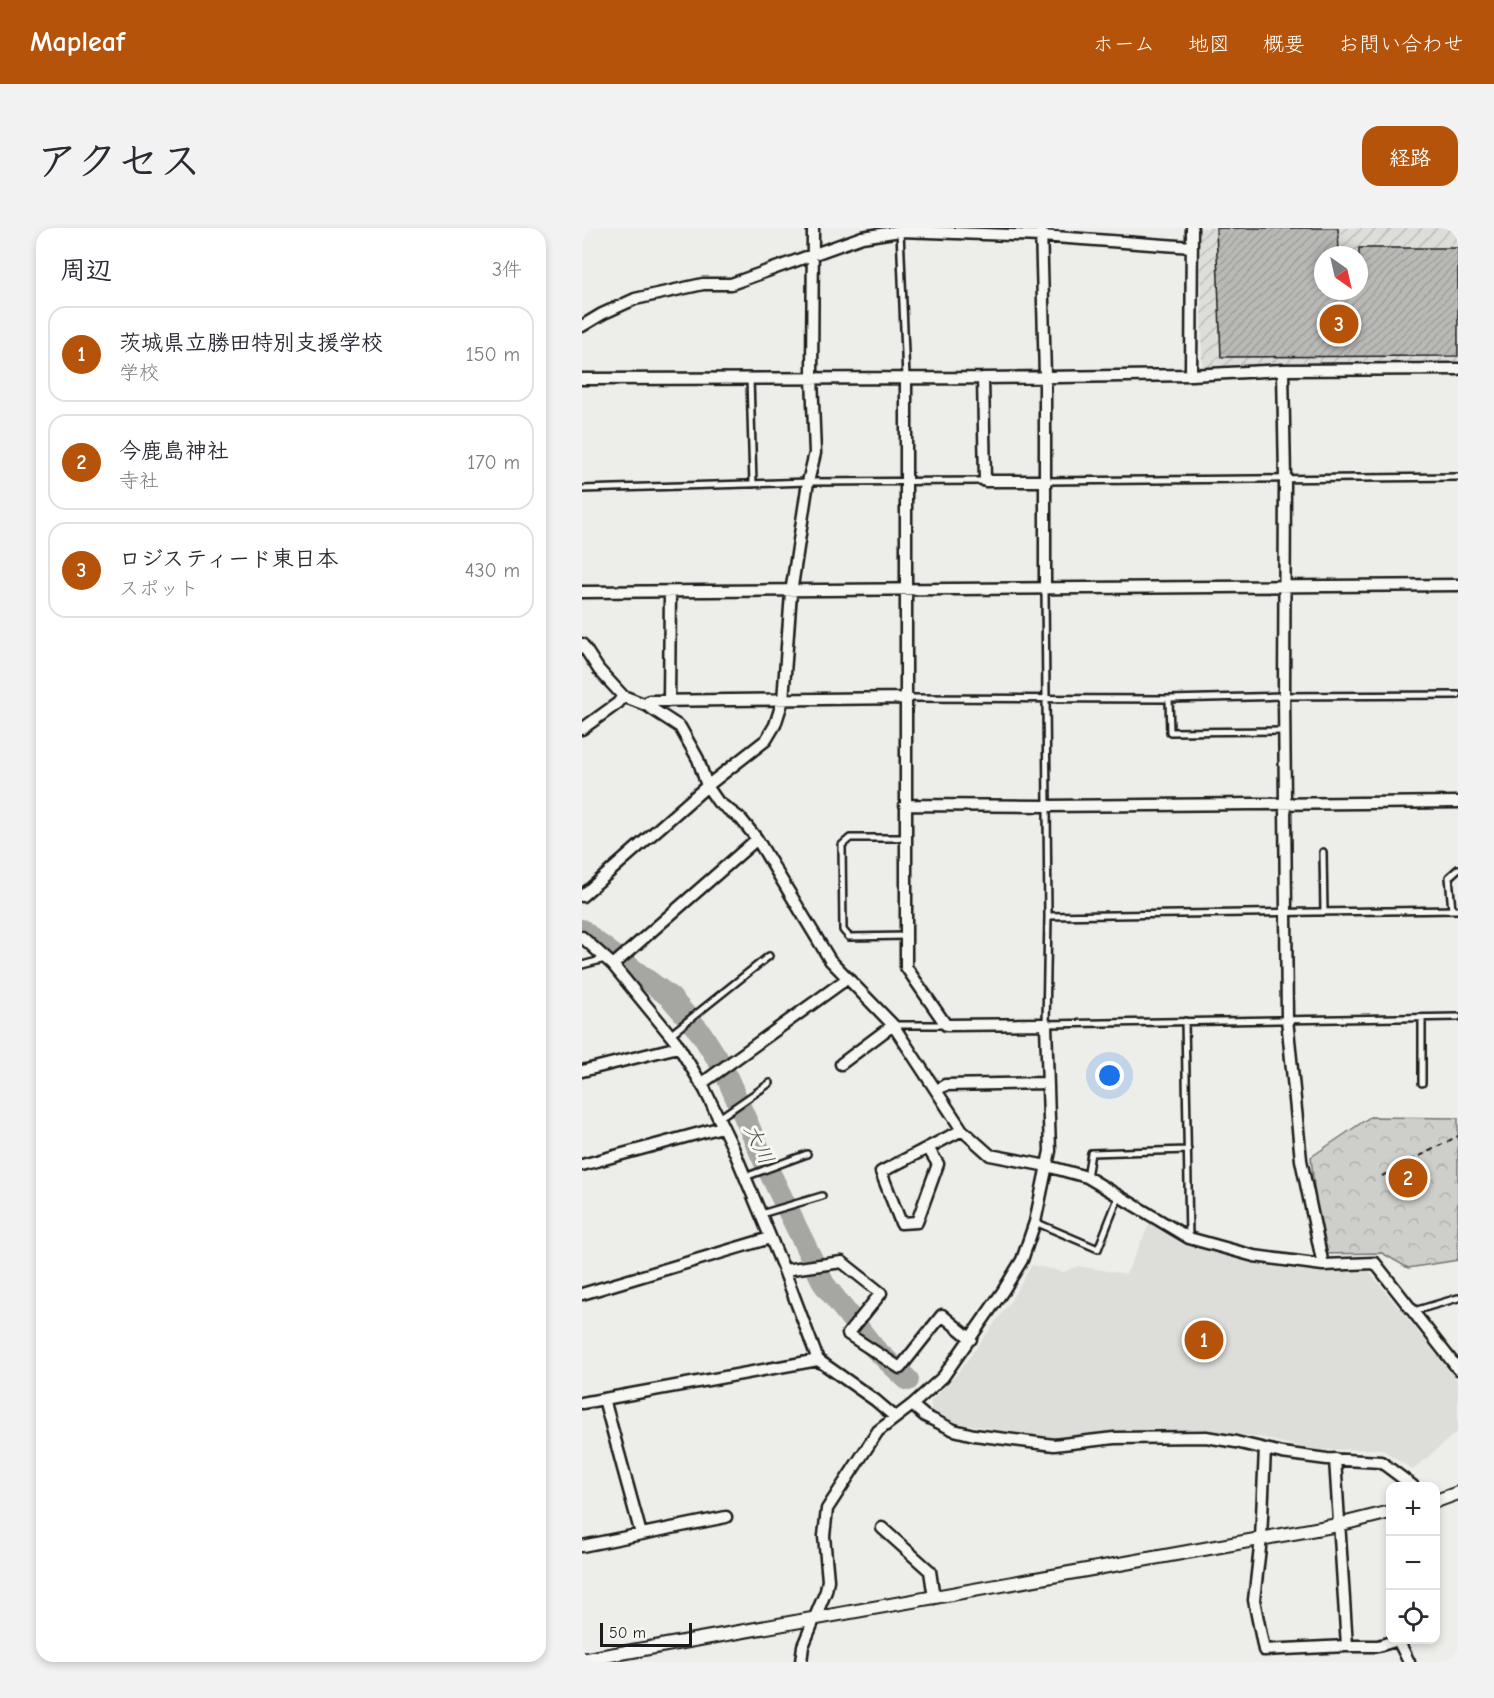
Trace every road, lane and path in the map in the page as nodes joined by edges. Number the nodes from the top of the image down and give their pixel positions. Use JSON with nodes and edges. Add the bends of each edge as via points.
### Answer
{"nodes":[{"id":1,"x":813,"y":228,"type":"edge"},
{"id":2,"x":1192,"y":228,"type":"edge"},
{"id":3,"x":900,"y":231,"type":"junction"},
{"id":4,"x":1041,"y":232,"type":"edge"},
{"id":5,"x":1192,"y":247,"type":"junction"},
{"id":6,"x":813,"y":254,"type":"junction"},
{"id":7,"x":582,"y":326,"type":"edge"},
{"id":8,"x":1458,"y":369,"type":"edge"},
{"id":9,"x":1283,"y":370,"type":"junction"},
{"id":10,"x":1191,"y":375,"type":"junction"},
{"id":11,"x":1045,"y":376,"type":"junction"},
{"id":12,"x":813,"y":377,"type":"junction"},
{"id":13,"x":750,"y":378,"type":"junction"},
{"id":14,"x":906,"y":378,"type":"junction"},
{"id":15,"x":983,"y":378,"type":"junction"},
{"id":16,"x":582,"y":379,"type":"edge"},
{"id":17,"x":1458,"y":477,"type":"edge"},
{"id":18,"x":1285,"y":479,"type":"junction"},
{"id":19,"x":986,"y":481,"type":"junction"},
{"id":20,"x":1045,"y":481,"type":"junction"},
{"id":21,"x":808,"y":482,"type":"junction"},
{"id":22,"x":907,"y":482,"type":"junction"},
{"id":23,"x":753,"y":484,"type":"junction"},
{"id":24,"x":582,"y":489,"type":"edge"},
{"id":25,"x":1285,"y":585,"type":"junction"},
{"id":26,"x":1458,"y":585,"type":"edge"},
{"id":27,"x":906,"y":589,"type":"junction"},
{"id":28,"x":1045,"y":589,"type":"junction"},
{"id":29,"x":582,"y":592,"type":"edge"},
{"id":30,"x":670,"y":592,"type":"junction"},
{"id":31,"x":791,"y":592,"type":"junction"},
{"id":32,"x":582,"y":644,"type":"edge"},
{"id":33,"x":1458,"y":695,"type":"edge"},
{"id":34,"x":623,"y":696,"type":"junction"},
{"id":35,"x":1284,"y":696,"type":"junction"},
{"id":36,"x":908,"y":698,"type":"junction"},
{"id":37,"x":1046,"y":699,"type":"junction"},
{"id":38,"x":1169,"y":699,"type":"junction"},
{"id":39,"x":783,"y":700,"type":"junction"},
{"id":40,"x":669,"y":701,"type":"junction"},
{"id":41,"x":646,"y":705,"type":"junction"},
{"id":42,"x":582,"y":729,"type":"edge"},
{"id":43,"x":1284,"y":731,"type":"junction"},
{"id":44,"x":707,"y":786,"type":"junction"},
{"id":45,"x":1458,"y":802,"type":"edge"},
{"id":46,"x":1285,"y":803,"type":"junction"},
{"id":47,"x":905,"y":805,"type":"junction"},
{"id":48,"x":1047,"y":806,"type":"junction"},
{"id":49,"x":905,"y":838,"type":"junction"},
{"id":50,"x":757,"y":839,"type":"junction"},
{"id":51,"x":1323,"y":852,"type":"dead end"},
{"id":52,"x":1458,"y":870,"type":"edge"},
{"id":53,"x":582,"y":896,"type":"edge"},
{"id":54,"x":1455,"y":910,"type":"edge"},
{"id":55,"x":1287,"y":911,"type":"junction"},
{"id":56,"x":1324,"y":912,"type":"junction"},
{"id":57,"x":1048,"y":916,"type":"junction"},
{"id":58,"x":906,"y":936,"type":"junction"},
{"id":59,"x":582,"y":937,"type":"edge"},
{"id":60,"x":769,"y":956,"type":"dead end"},
{"id":61,"x":610,"y":962,"type":"junction"},
{"id":62,"x":582,"y":965,"type":"edge"},
{"id":63,"x":848,"y":978,"type":"junction"},
{"id":64,"x":1458,"y":1017,"type":"edge"},
{"id":65,"x":1422,"y":1018,"type":"junction"},
{"id":66,"x":1287,"y":1019,"type":"junction"},
{"id":67,"x":1185,"y":1021,"type":"junction"},
{"id":68,"x":946,"y":1024,"type":"junction"},
{"id":69,"x":1046,"y":1024,"type":"junction"},
{"id":70,"x":893,"y":1025,"type":"junction"},
{"id":71,"x":670,"y":1035,"type":"junction"},
{"id":72,"x":678,"y":1047,"type":"junction"},
{"id":73,"x":841,"y":1064,"type":"dead end"},
{"id":74,"x":582,"y":1071,"type":"edge"},
{"id":75,"x":770,"y":1083,"type":"dead end"},
{"id":76,"x":1046,"y":1083,"type":"junction"},
{"id":77,"x":1422,"y":1083,"type":"dead end"},
{"id":78,"x":701,"y":1084,"type":"junction"},
{"id":79,"x":937,"y":1090,"type":"junction"},
{"id":80,"x":720,"y":1123,"type":"junction"},
{"id":81,"x":962,"y":1130,"type":"junction"},
{"id":82,"x":1458,"y":1136,"type":"edge"},
{"id":83,"x":928,"y":1148,"type":"junction"},
{"id":84,"x":1188,"y":1150,"type":"junction"},
{"id":85,"x":807,"y":1154,"type":"dead end"},
{"id":86,"x":582,"y":1165,"type":"edge"},
{"id":87,"x":1047,"y":1166,"type":"junction"},
{"id":88,"x":1382,"y":1176,"type":"dead end"},
{"id":89,"x":745,"y":1178,"type":"junction"},
{"id":90,"x":1087,"y":1178,"type":"junction"},
{"id":91,"x":822,"y":1196,"type":"dead end"},
{"id":92,"x":1119,"y":1196,"type":"junction"},
{"id":93,"x":761,"y":1215,"type":"junction"},
{"id":94,"x":1035,"y":1222,"type":"junction"},
{"id":95,"x":1189,"y":1238,"type":"junction"},
{"id":96,"x":770,"y":1239,"type":"junction"},
{"id":97,"x":1323,"y":1265,"type":"junction"},
{"id":98,"x":784,"y":1270,"type":"junction"},
{"id":99,"x":582,"y":1294,"type":"edge"},
{"id":100,"x":1458,"y":1298,"type":"edge"},
{"id":101,"x":1413,"y":1311,"type":"junction"},
{"id":102,"x":971,"y":1339,"type":"junction"},
{"id":103,"x":818,"y":1360,"type":"junction"},
{"id":104,"x":1458,"y":1369,"type":"edge"},
{"id":105,"x":604,"y":1399,"type":"junction"},
{"id":106,"x":582,"y":1403,"type":"edge"},
{"id":107,"x":912,"y":1405,"type":"junction"},
{"id":108,"x":895,"y":1417,"type":"junction"},
{"id":109,"x":1265,"y":1449,"type":"junction"},
{"id":110,"x":1335,"y":1460,"type":"junction"},
{"id":111,"x":1408,"y":1482,"type":"edge"},
{"id":112,"x":1458,"y":1493,"type":"edge"},
{"id":113,"x":1440,"y":1500,"type":"edge"},
{"id":114,"x":1386,"y":1513,"type":"edge"},
{"id":115,"x":726,"y":1517,"type":"dead end"},
{"id":116,"x":1338,"y":1525,"type":"junction"},
{"id":117,"x":882,"y":1528,"type":"dead end"},
{"id":118,"x":641,"y":1534,"type":"junction"},
{"id":119,"x":1261,"y":1539,"type":"junction"},
{"id":120,"x":582,"y":1546,"type":"edge"},
{"id":121,"x":934,"y":1598,"type":"junction"},
{"id":122,"x":813,"y":1620,"type":"junction"},
{"id":123,"x":1347,"y":1646,"type":"junction"},
{"id":124,"x":582,"y":1661,"type":"edge"},
{"id":125,"x":801,"y":1662,"type":"edge"},
{"id":126,"x":1409,"y":1662,"type":"edge"}],
"edges":[{"from":1,"to":6,"type":"street"},
{"from":2,"to":5,"type":"street"},
{"from":3,"to":4,"type":"street"},
{"from":3,"to":6,"type":"street","via":[[862,237]]},
{"from":3,"to":14,"type":"lane"},
{"from":4,"to":5,"type":"street"},
{"from":4,"to":11,"type":"street"},
{"from":5,"to":10,"type":"street"},
{"from":6,"to":7,"type":"street","via":[[731,284],[703,284],[635,299]]},
{"from":6,"to":12,"type":"street"},
{"from":8,"to":9,"type":"street"},
{"from":9,"to":10,"type":"street"},
{"from":9,"to":18,"type":"street"},
{"from":10,"to":11,"type":"street"},
{"from":11,"to":15,"type":"street"},
{"from":11,"to":20,"type":"street"},
{"from":12,"to":13,"type":"street"},
{"from":12,"to":14,"type":"street"},
{"from":12,"to":21,"type":"street","via":[[815,453]]},
{"from":13,"to":16,"type":"street"},
{"from":13,"to":23,"type":"lane"},
{"from":14,"to":15,"type":"street"},
{"from":14,"to":22,"type":"street"},
{"from":15,"to":19,"type":"street"},
{"from":17,"to":18,"type":"lane"},
{"from":18,"to":20,"type":"lane"},
{"from":18,"to":25,"type":"street"},
{"from":19,"to":20,"type":"street"},
{"from":19,"to":22,"type":"lane"},
{"from":20,"to":28,"type":"street"},
{"from":21,"to":22,"type":"lane"},
{"from":21,"to":23,"type":"lane"},
{"from":21,"to":31,"type":"street"},
{"from":22,"to":27,"type":"street"},
{"from":23,"to":24,"type":"lane"},
{"from":25,"to":26,"type":"street"},
{"from":25,"to":28,"type":"street"},
{"from":25,"to":35,"type":"street"},
{"from":27,"to":28,"type":"street"},
{"from":27,"to":31,"type":"street"},
{"from":27,"to":36,"type":"street"},
{"from":28,"to":37,"type":"lane"},
{"from":29,"to":30,"type":"street"},
{"from":30,"to":31,"type":"street"},
{"from":30,"to":40,"type":"street"},
{"from":31,"to":39,"type":"street"},
{"from":32,"to":34,"type":"street"},
{"from":33,"to":35,"type":"lane"},
{"from":34,"to":41,"type":"street"},
{"from":34,"to":42,"type":"street"},
{"from":35,"to":38,"type":"lane"},
{"from":35,"to":43,"type":"street"},
{"from":36,"to":37,"type":"lane"},
{"from":36,"to":39,"type":"street"},
{"from":36,"to":47,"type":"street"},
{"from":37,"to":38,"type":"lane"},
{"from":37,"to":48,"type":"lane"},
{"from":38,"to":43,"type":"lane","via":[[1170,732]]},
{"from":39,"to":40,"type":"street"},
{"from":39,"to":44,"type":"street","via":[[766,740]]},
{"from":40,"to":41,"type":"street","via":[[649,701]]},
{"from":41,"to":44,"type":"street","via":[[680,727],[698,759]]},
{"from":43,"to":46,"type":"street"},
{"from":44,"to":50,"type":"street"},
{"from":44,"to":53,"type":"street"},
{"from":45,"to":46,"type":"street"},
{"from":46,"to":48,"type":"street"},
{"from":46,"to":55,"type":"street"},
{"from":47,"to":48,"type":"street"},
{"from":47,"to":49,"type":"street"},
{"from":48,"to":57,"type":"lane"},
{"from":49,"to":58,"type":"street"},
{"from":49,"to":58,"type":"lane","via":[[850,838],[842,845],[843,930],[849,937]]},
{"from":50,"to":61,"type":"street"},
{"from":50,"to":63,"type":"street","via":[[830,960]]},
{"from":51,"to":56,"type":"lane"},
{"from":52,"to":54,"type":"lane","via":[[1449,877]]},
{"from":54,"to":56,"type":"lane"},
{"from":55,"to":56,"type":"lane"},
{"from":55,"to":57,"type":"lane"},
{"from":55,"to":66,"type":"street"},
{"from":57,"to":69,"type":"lane"},
{"from":58,"to":68,"type":"street","via":[[906,967]]},
{"from":59,"to":61,"type":"street"},
{"from":60,"to":71,"type":"lane"},
{"from":61,"to":62,"type":"lane"},
{"from":61,"to":71,"type":"street"},
{"from":63,"to":70,"type":"street"},
{"from":63,"to":78,"type":"street"},
{"from":64,"to":65,"type":"lane"},
{"from":65,"to":66,"type":"lane"},
{"from":65,"to":77,"type":"lane"},
{"from":66,"to":67,"type":"lane"},
{"from":66,"to":97,"type":"street","via":[[1301,1160]]},
{"from":67,"to":69,"type":"lane"},
{"from":67,"to":84,"type":"lane"},
{"from":68,"to":69,"type":"street"},
{"from":68,"to":70,"type":"lane"},
{"from":69,"to":76,"type":"street"},
{"from":70,"to":73,"type":"street"},
{"from":70,"to":79,"type":"street"},
{"from":71,"to":72,"type":"street"},
{"from":72,"to":74,"type":"street"},
{"from":72,"to":78,"type":"street"},
{"from":75,"to":80,"type":"lane"},
{"from":76,"to":79,"type":"street","via":[[945,1085]]},
{"from":76,"to":87,"type":"street","via":[[1050,1151]]},
{"from":78,"to":80,"type":"street"},
{"from":79,"to":81,"type":"street"},
{"from":80,"to":86,"type":"street"},
{"from":80,"to":89,"type":"street"},
{"from":81,"to":83,"type":"street"},
{"from":81,"to":87,"type":"street","via":[[990,1155]]},
{"from":82,"to":88,"type":"path"},
{"from":83,"to":83,"type":"street","via":[[881,1172],[901,1223],[917,1222],[938,1164]]},
{"from":84,"to":90,"type":"lane","via":[[1091,1153]]},
{"from":84,"to":95,"type":"lane"},
{"from":85,"to":89,"type":"lane"},
{"from":87,"to":90,"type":"street"},
{"from":87,"to":94,"type":"street"},
{"from":89,"to":93,"type":"street"},
{"from":90,"to":92,"type":"street"},
{"from":91,"to":93,"type":"lane"},
{"from":92,"to":94,"type":"lane","via":[[1098,1249]]},
{"from":92,"to":95,"type":"street"},
{"from":93,"to":96,"type":"street"},
{"from":94,"to":102,"type":"street","via":[[1022,1260]]},
{"from":95,"to":97,"type":"street","via":[[1254,1257]]},
{"from":96,"to":98,"type":"street"},
{"from":96,"to":99,"type":"street"},
{"from":97,"to":101,"type":"street","via":[[1375,1263]]},
{"from":98,"to":102,"type":"street","via":[[842,1262],[881,1293],[848,1334],[900,1368],[942,1315]]},
{"from":98,"to":103,"type":"street"},
{"from":100,"to":101,"type":"lane"},
{"from":101,"to":104,"type":"street"},
{"from":102,"to":107,"type":"street","via":[[943,1377]]},
{"from":103,"to":105,"type":"street"},
{"from":103,"to":108,"type":"street"},
{"from":105,"to":106,"type":"street"},
{"from":105,"to":118,"type":"street"},
{"from":107,"to":108,"type":"street"},
{"from":107,"to":109,"type":"street","via":[[954,1430],[1024,1442],[1054,1445],[1114,1438],[1206,1437]]},
{"from":108,"to":122,"type":"street","via":[[867,1444],[826,1509],[828,1580]]},
{"from":109,"to":110,"type":"street"},
{"from":109,"to":119,"type":"street"},
{"from":110,"to":111,"type":"street","via":[[1381,1462]]},
{"from":110,"to":116,"type":"street"},
{"from":112,"to":113,"type":"street"},
{"from":114,"to":116,"type":"street"},
{"from":115,"to":118,"type":"street"},
{"from":116,"to":119,"type":"street"},
{"from":116,"to":123,"type":"street"},
{"from":117,"to":121,"type":"street","via":[[930,1571]]},
{"from":118,"to":120,"type":"street"},
{"from":119,"to":121,"type":"street"},
{"from":119,"to":123,"type":"street","via":[[1254,1600],[1264,1650]]},
{"from":121,"to":122,"type":"street"},
{"from":122,"to":124,"type":"street"},
{"from":122,"to":125,"type":"street","via":[[802,1646]]},
{"from":123,"to":126,"type":"street","via":[[1378,1646],[1398,1640]]}]}
